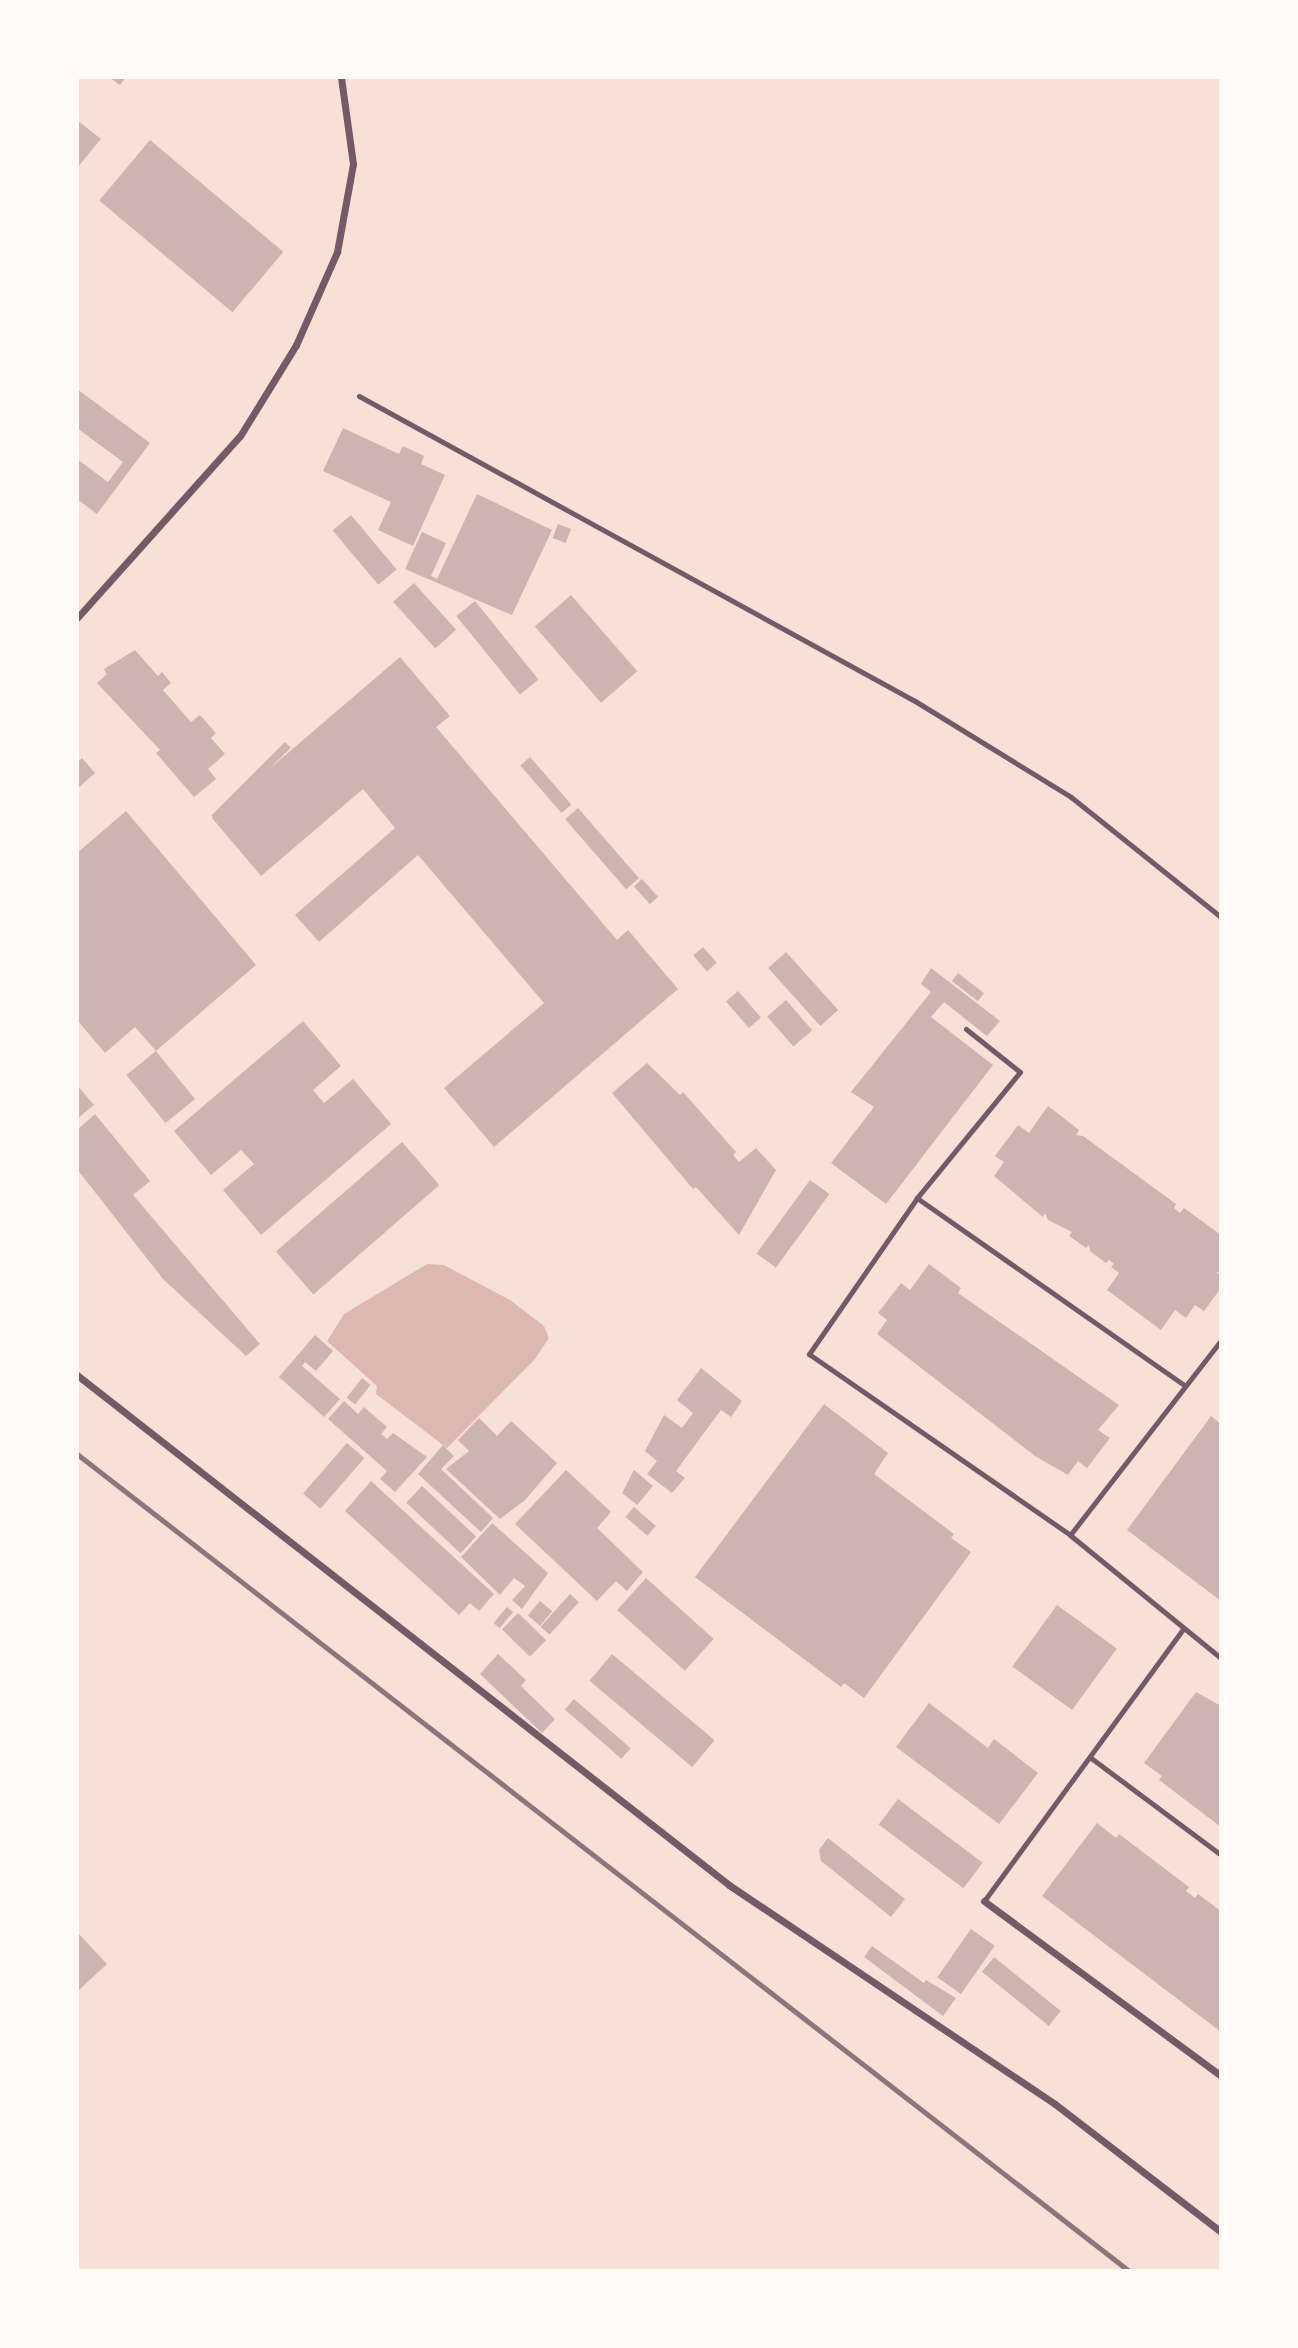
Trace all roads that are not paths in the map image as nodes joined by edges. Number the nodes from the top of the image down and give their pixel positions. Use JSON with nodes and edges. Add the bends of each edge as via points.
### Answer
{"nodes":[{"id":1,"x":341,"y":77,"type":"edge"},
{"id":2,"x":359,"y":396,"type":"dead end"},
{"id":3,"x":77,"y":618,"type":"edge"},
{"id":4,"x":1221,"y":917,"type":"edge"},
{"id":5,"x":966,"y":1029,"type":"dead end"},
{"id":6,"x":917,"y":1198,"type":"junction"},
{"id":7,"x":1221,"y":1340,"type":"edge"},
{"id":8,"x":77,"y":1375,"type":"edge"},
{"id":9,"x":1184,"y":1385,"type":"junction"},
{"id":10,"x":1070,"y":1535,"type":"junction"},
{"id":11,"x":1183,"y":1629,"type":"junction"},
{"id":12,"x":1221,"y":1658,"type":"edge"},
{"id":13,"x":1091,"y":1758,"type":"junction"},
{"id":14,"x":1221,"y":1855,"type":"edge"},
{"id":15,"x":984,"y":1901,"type":"joint"},
{"id":16,"x":1221,"y":2076,"type":"edge"},
{"id":17,"x":1221,"y":2232,"type":"edge"}],
"edges":[{"from":1,"to":3,"type":"street","via":[[353,164],[337,252],[296,345],[240,436]]},
{"from":2,"to":4,"type":"lane","via":[[915,701],[1071,797]]},
{"from":5,"to":6,"type":"lane","via":[[1020,1072]]},
{"from":6,"to":9,"type":"lane"},
{"from":6,"to":10,"type":"lane","via":[[809,1354]]},
{"from":7,"to":9,"type":"lane"},
{"from":8,"to":17,"type":"street","via":[[729,1885],[1055,2104]]},
{"from":9,"to":10,"type":"lane"},
{"from":10,"to":11,"type":"lane"},
{"from":11,"to":12,"type":"lane"},
{"from":11,"to":13,"type":"lane"},
{"from":13,"to":14,"type":"lane"},
{"from":13,"to":15,"type":"lane"},
{"from":15,"to":16,"type":"street"}]}
